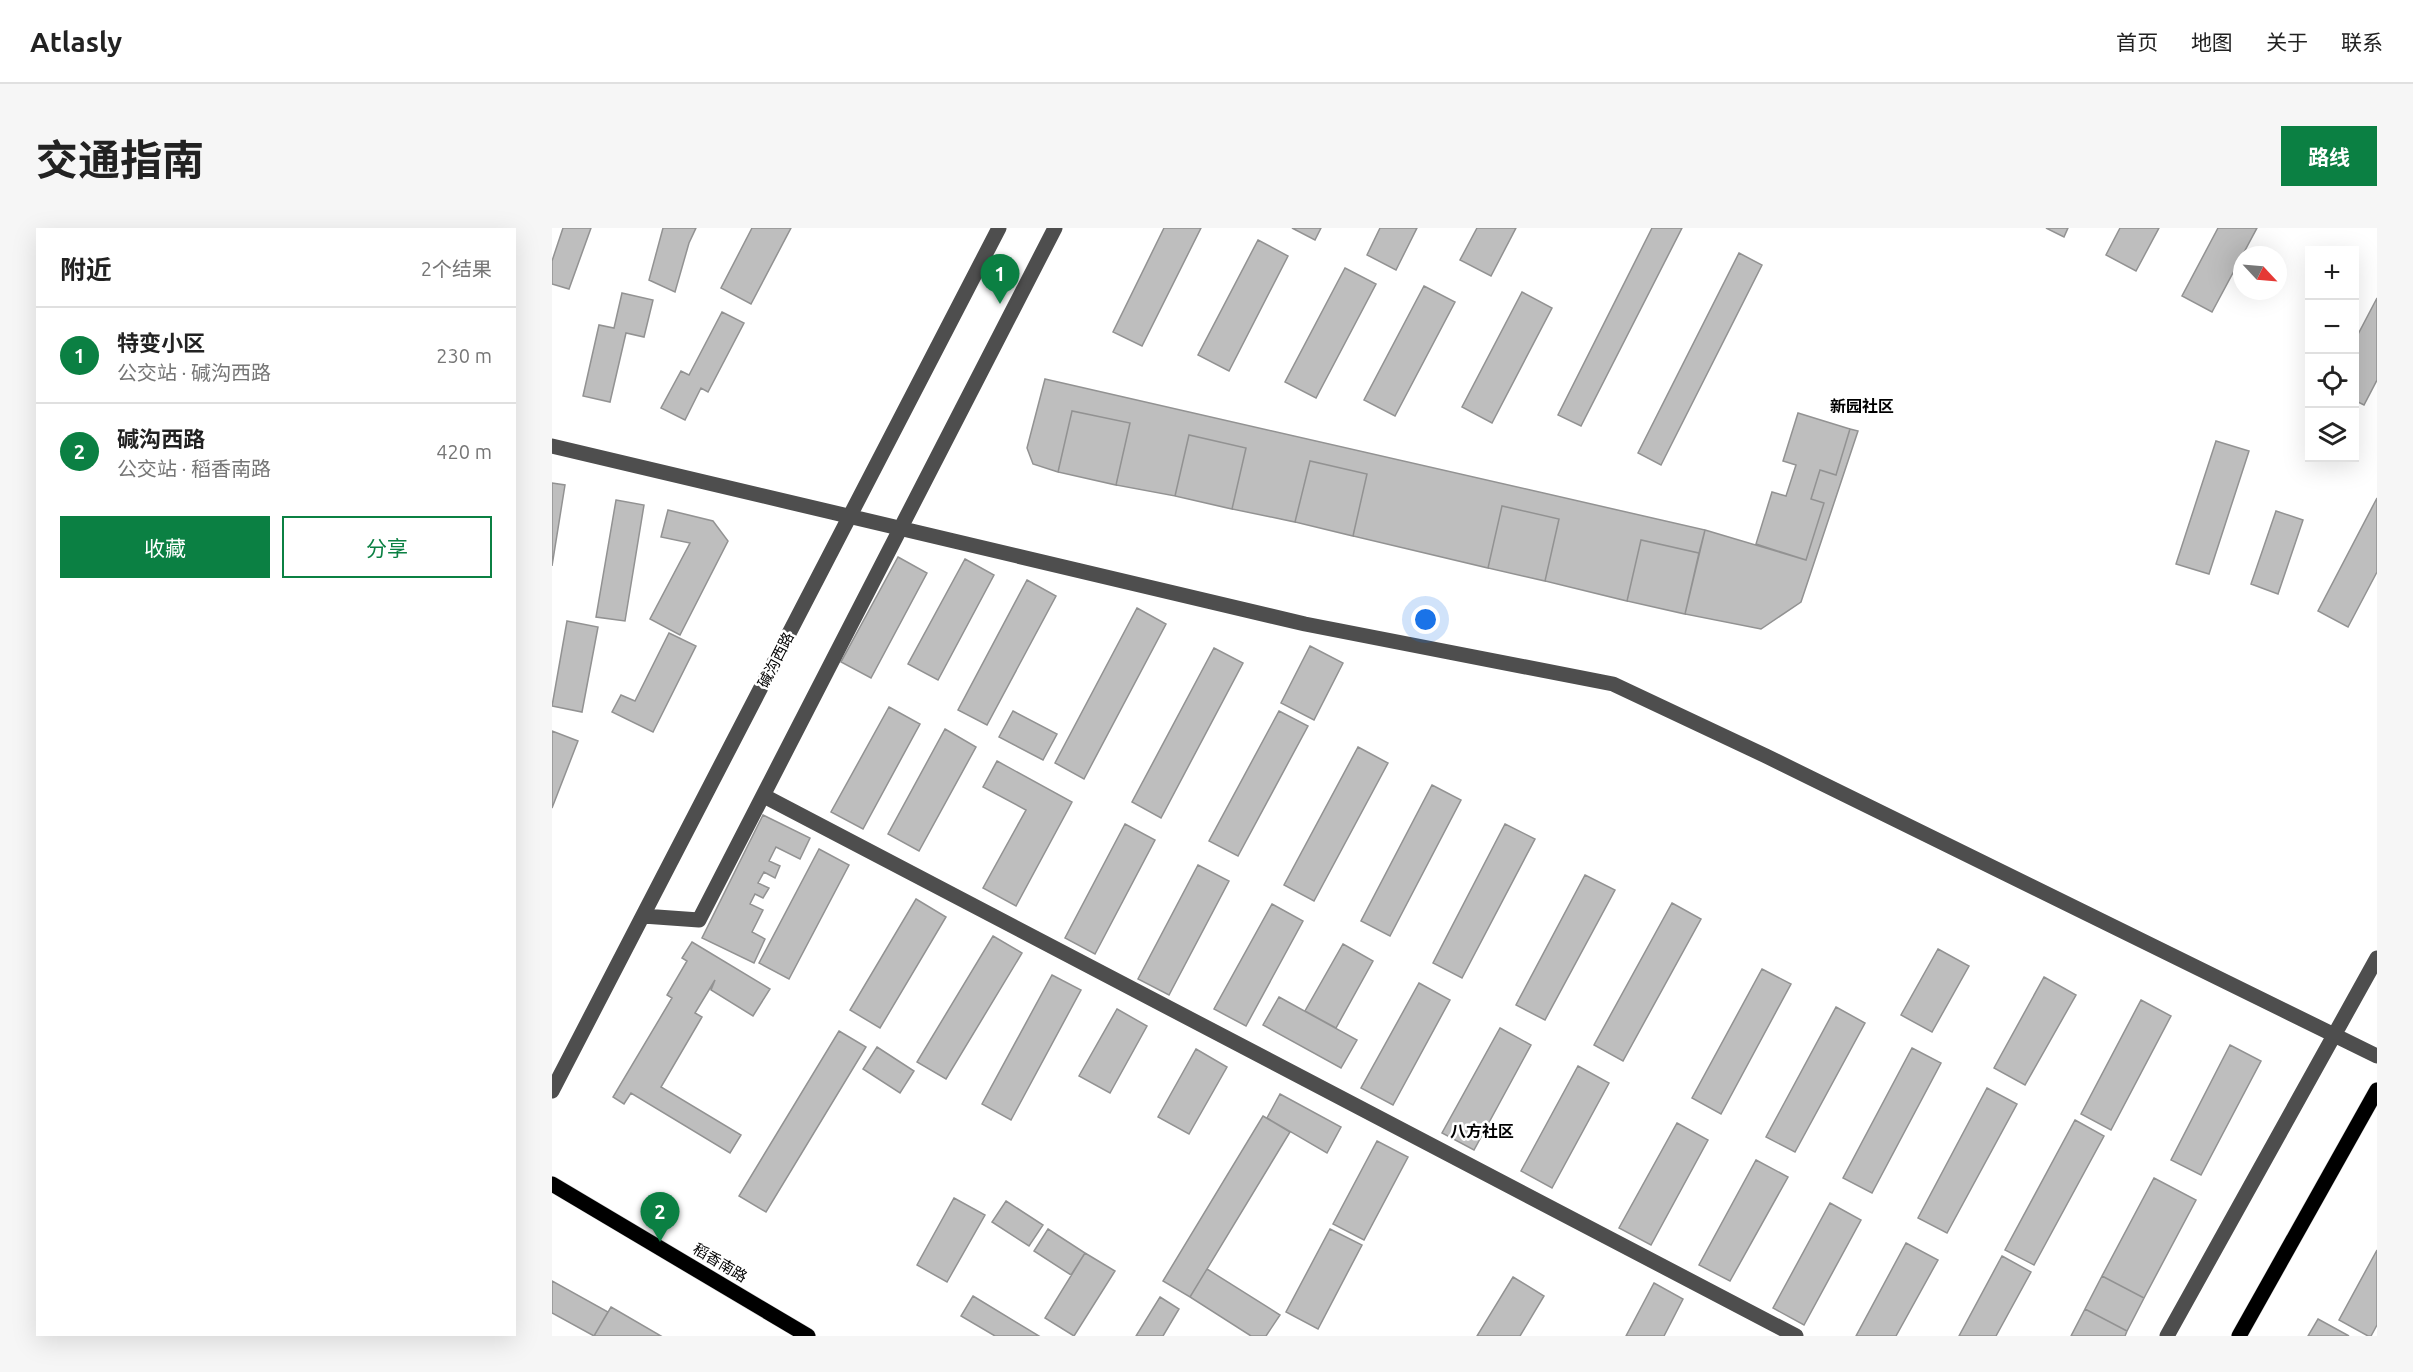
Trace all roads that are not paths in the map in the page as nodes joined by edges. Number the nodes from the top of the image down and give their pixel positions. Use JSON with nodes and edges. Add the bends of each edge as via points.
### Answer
{"nodes":[{"id":1,"x":999,"y":228,"type":"edge"},
{"id":2,"x":1055,"y":228,"type":"edge"},
{"id":3,"x":552,"y":446,"type":"edge"},
{"id":4,"x":850,"y":515,"type":"junction"},
{"id":5,"x":902,"y":527,"type":"junction"},
{"id":6,"x":764,"y":796,"type":"junction"},
{"id":7,"x":643,"y":916,"type":"junction"},
{"id":8,"x":2377,"y":958,"type":"edge"},
{"id":9,"x":2335,"y":1034,"type":"junction"},
{"id":10,"x":2377,"y":1056,"type":"edge"},
{"id":11,"x":2377,"y":1090,"type":"edge"},
{"id":12,"x":552,"y":1091,"type":"edge"},
{"id":13,"x":552,"y":1184,"type":"edge"},
{"id":14,"x":808,"y":1336,"type":"edge"},
{"id":15,"x":1796,"y":1336,"type":"edge"},
{"id":16,"x":2167,"y":1336,"type":"edge"},
{"id":17,"x":2239,"y":1336,"type":"edge"}],
"edges":[{"from":1,"to":4,"type":"street","name":"碱沟西路"},
{"from":2,"to":5,"type":"street"},
{"from":3,"to":4,"type":"street"},
{"from":4,"to":5,"type":"street"},
{"from":4,"to":7,"type":"street","name":"碱沟西路"},
{"from":5,"to":6,"type":"street"},
{"from":5,"to":9,"type":"street","via":[[1305,624],[1613,684]]},
{"from":6,"to":7,"type":"street","via":[[699,921]]},
{"from":6,"to":15,"type":"street"},
{"from":7,"to":12,"type":"street","name":"碱沟西路"},
{"from":8,"to":9,"type":"street"},
{"from":9,"to":10,"type":"street"},
{"from":9,"to":16,"type":"street"},
{"from":11,"to":17,"type":"main road"},
{"from":13,"to":14,"type":"main road","name":"稻香南路"}]}
